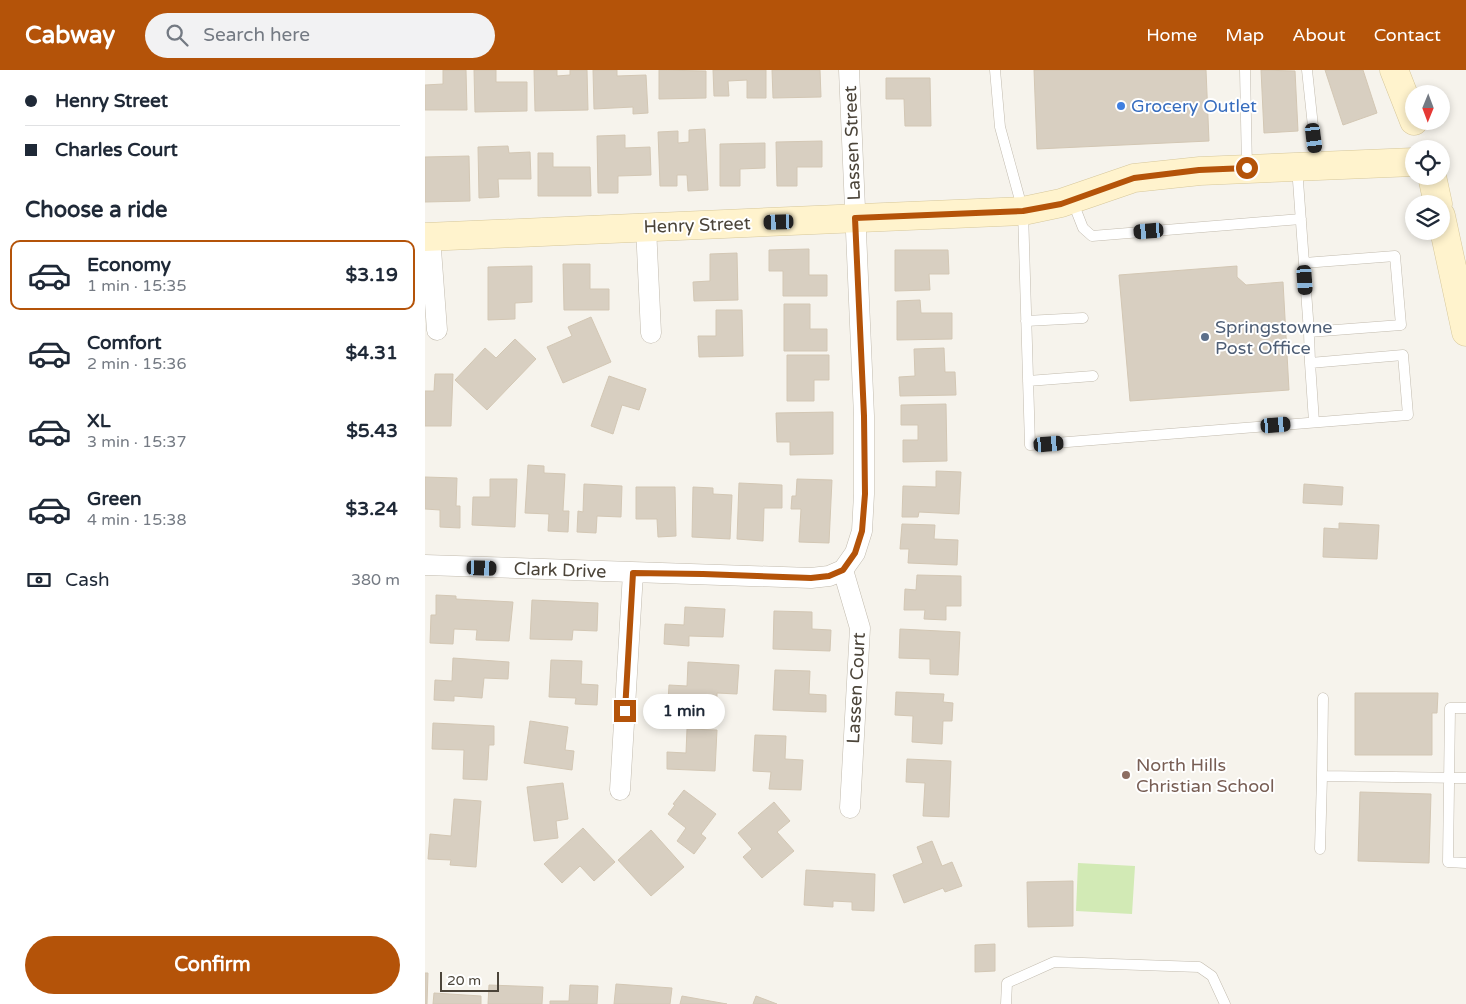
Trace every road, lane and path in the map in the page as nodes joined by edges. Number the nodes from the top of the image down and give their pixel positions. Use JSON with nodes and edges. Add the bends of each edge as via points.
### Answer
{"nodes":[{"id":1,"x":849,"y":70,"type":"edge"},
{"id":2,"x":995,"y":70,"type":"edge"},
{"id":3,"x":1245,"y":70,"type":"edge"},
{"id":4,"x":1307,"y":70,"type":"edge"},
{"id":5,"x":1394,"y":70,"type":"edge"},
{"id":6,"x":1405,"y":98,"type":"edge"},
{"id":7,"x":1405,"y":162,"type":"edge"},
{"id":8,"x":1307,"y":166,"type":"junction"},
{"id":9,"x":1247,"y":168,"type":"junction"},
{"id":10,"x":1072,"y":200,"type":"junction"},
{"id":11,"x":1023,"y":211,"type":"junction"},
{"id":12,"x":855,"y":218,"type":"junction"},
{"id":13,"x":1301,"y":219,"type":"junction"},
{"id":14,"x":646,"y":227,"type":"junction"},
{"id":15,"x":428,"y":236,"type":"edge"},
{"id":16,"x":1446,"y":240,"type":"edge"},
{"id":17,"x":1304,"y":263,"type":"junction"},
{"id":18,"x":1083,"y":318,"type":"dead end"},
{"id":19,"x":1026,"y":321,"type":"junction"},
{"id":20,"x":437,"y":330,"type":"dead end"},
{"id":21,"x":1309,"y":332,"type":"junction"},
{"id":22,"x":1466,"y":332,"type":"edge"},
{"id":23,"x":651,"y":333,"type":"dead end"},
{"id":24,"x":1310,"y":363,"type":"junction"},
{"id":25,"x":1093,"y":376,"type":"dead end"},
{"id":26,"x":1028,"y":381,"type":"junction"},
{"id":27,"x":1314,"y":422,"type":"junction"},
{"id":28,"x":425,"y":565,"type":"edge"},
{"id":29,"x":843,"y":570,"type":"junction"},
{"id":30,"x":633,"y":573,"type":"junction"},
{"id":31,"x":1323,"y":698,"type":"dead end"},
{"id":32,"x":1466,"y":708,"type":"edge"},
{"id":33,"x":1322,"y":776,"type":"junction"},
{"id":34,"x":1449,"y":778,"type":"junction"},
{"id":35,"x":1466,"y":778,"type":"edge"},
{"id":36,"x":620,"y":790,"type":"dead end"},
{"id":37,"x":850,"y":808,"type":"dead end"},
{"id":38,"x":1320,"y":850,"type":"dead end"},
{"id":39,"x":1466,"y":863,"type":"edge"},
{"id":40,"x":1006,"y":1004,"type":"edge"},
{"id":41,"x":1225,"y":1004,"type":"edge"}],
"edges":[{"from":1,"to":12,"type":"street","name":"Lassen Street"},
{"from":2,"to":11,"type":"lane","via":[[1000,127]]},
{"from":3,"to":9,"type":"lane"},
{"from":4,"to":8,"type":"lane"},
{"from":5,"to":6,"type":"street"},
{"from":7,"to":8,"type":"street","name":"Henry Street"},
{"from":8,"to":9,"type":"street","name":"Henry Street"},
{"from":8,"to":13,"type":"lane"},
{"from":9,"to":10,"type":"street","name":"Henry Street","via":[[1134,178]]},
{"from":10,"to":11,"type":"street","name":"Henry Street"},
{"from":10,"to":13,"type":"lane","via":[[1083,228],[1093,236]]},
{"from":11,"to":12,"type":"street","name":"Henry Street"},
{"from":11,"to":19,"type":"lane"},
{"from":12,"to":14,"type":"street","name":"Henry Street"},
{"from":12,"to":29,"type":"street","name":"Lassen Street","via":[[865,494],[862,531],[855,553]]},
{"from":13,"to":17,"type":"lane"},
{"from":14,"to":15,"type":"street","name":"Henry Street"},
{"from":14,"to":23,"type":"street"},
{"from":15,"to":20,"type":"street"},
{"from":16,"to":22,"type":"street"},
{"from":17,"to":21,"type":"lane"},
{"from":17,"to":21,"type":"lane","via":[[1395,256],[1401,325]]},
{"from":18,"to":19,"type":"lane"},
{"from":19,"to":26,"type":"lane"},
{"from":21,"to":24,"type":"lane"},
{"from":24,"to":27,"type":"lane"},
{"from":24,"to":27,"type":"lane","via":[[1403,355],[1408,415]]},
{"from":25,"to":26,"type":"lane"},
{"from":26,"to":27,"type":"lane","via":[[1030,445]]},
{"from":28,"to":30,"type":"street","name":"Clark Drive"},
{"from":29,"to":30,"type":"street","name":"Clark Drive","via":[[811,578]]},
{"from":29,"to":37,"type":"street","name":"Lassen Court","via":[[860,628]]},
{"from":30,"to":36,"type":"street"},
{"from":31,"to":33,"type":"lane"},
{"from":32,"to":34,"type":"lane","via":[[1450,708]]},
{"from":33,"to":34,"type":"lane"},
{"from":33,"to":38,"type":"lane"},
{"from":34,"to":35,"type":"lane"},
{"from":34,"to":39,"type":"lane","via":[[1448,862]]},
{"from":40,"to":41,"type":"lane","via":[[1007,983],[1054,962],[1199,966],[1212,976]]}]}
